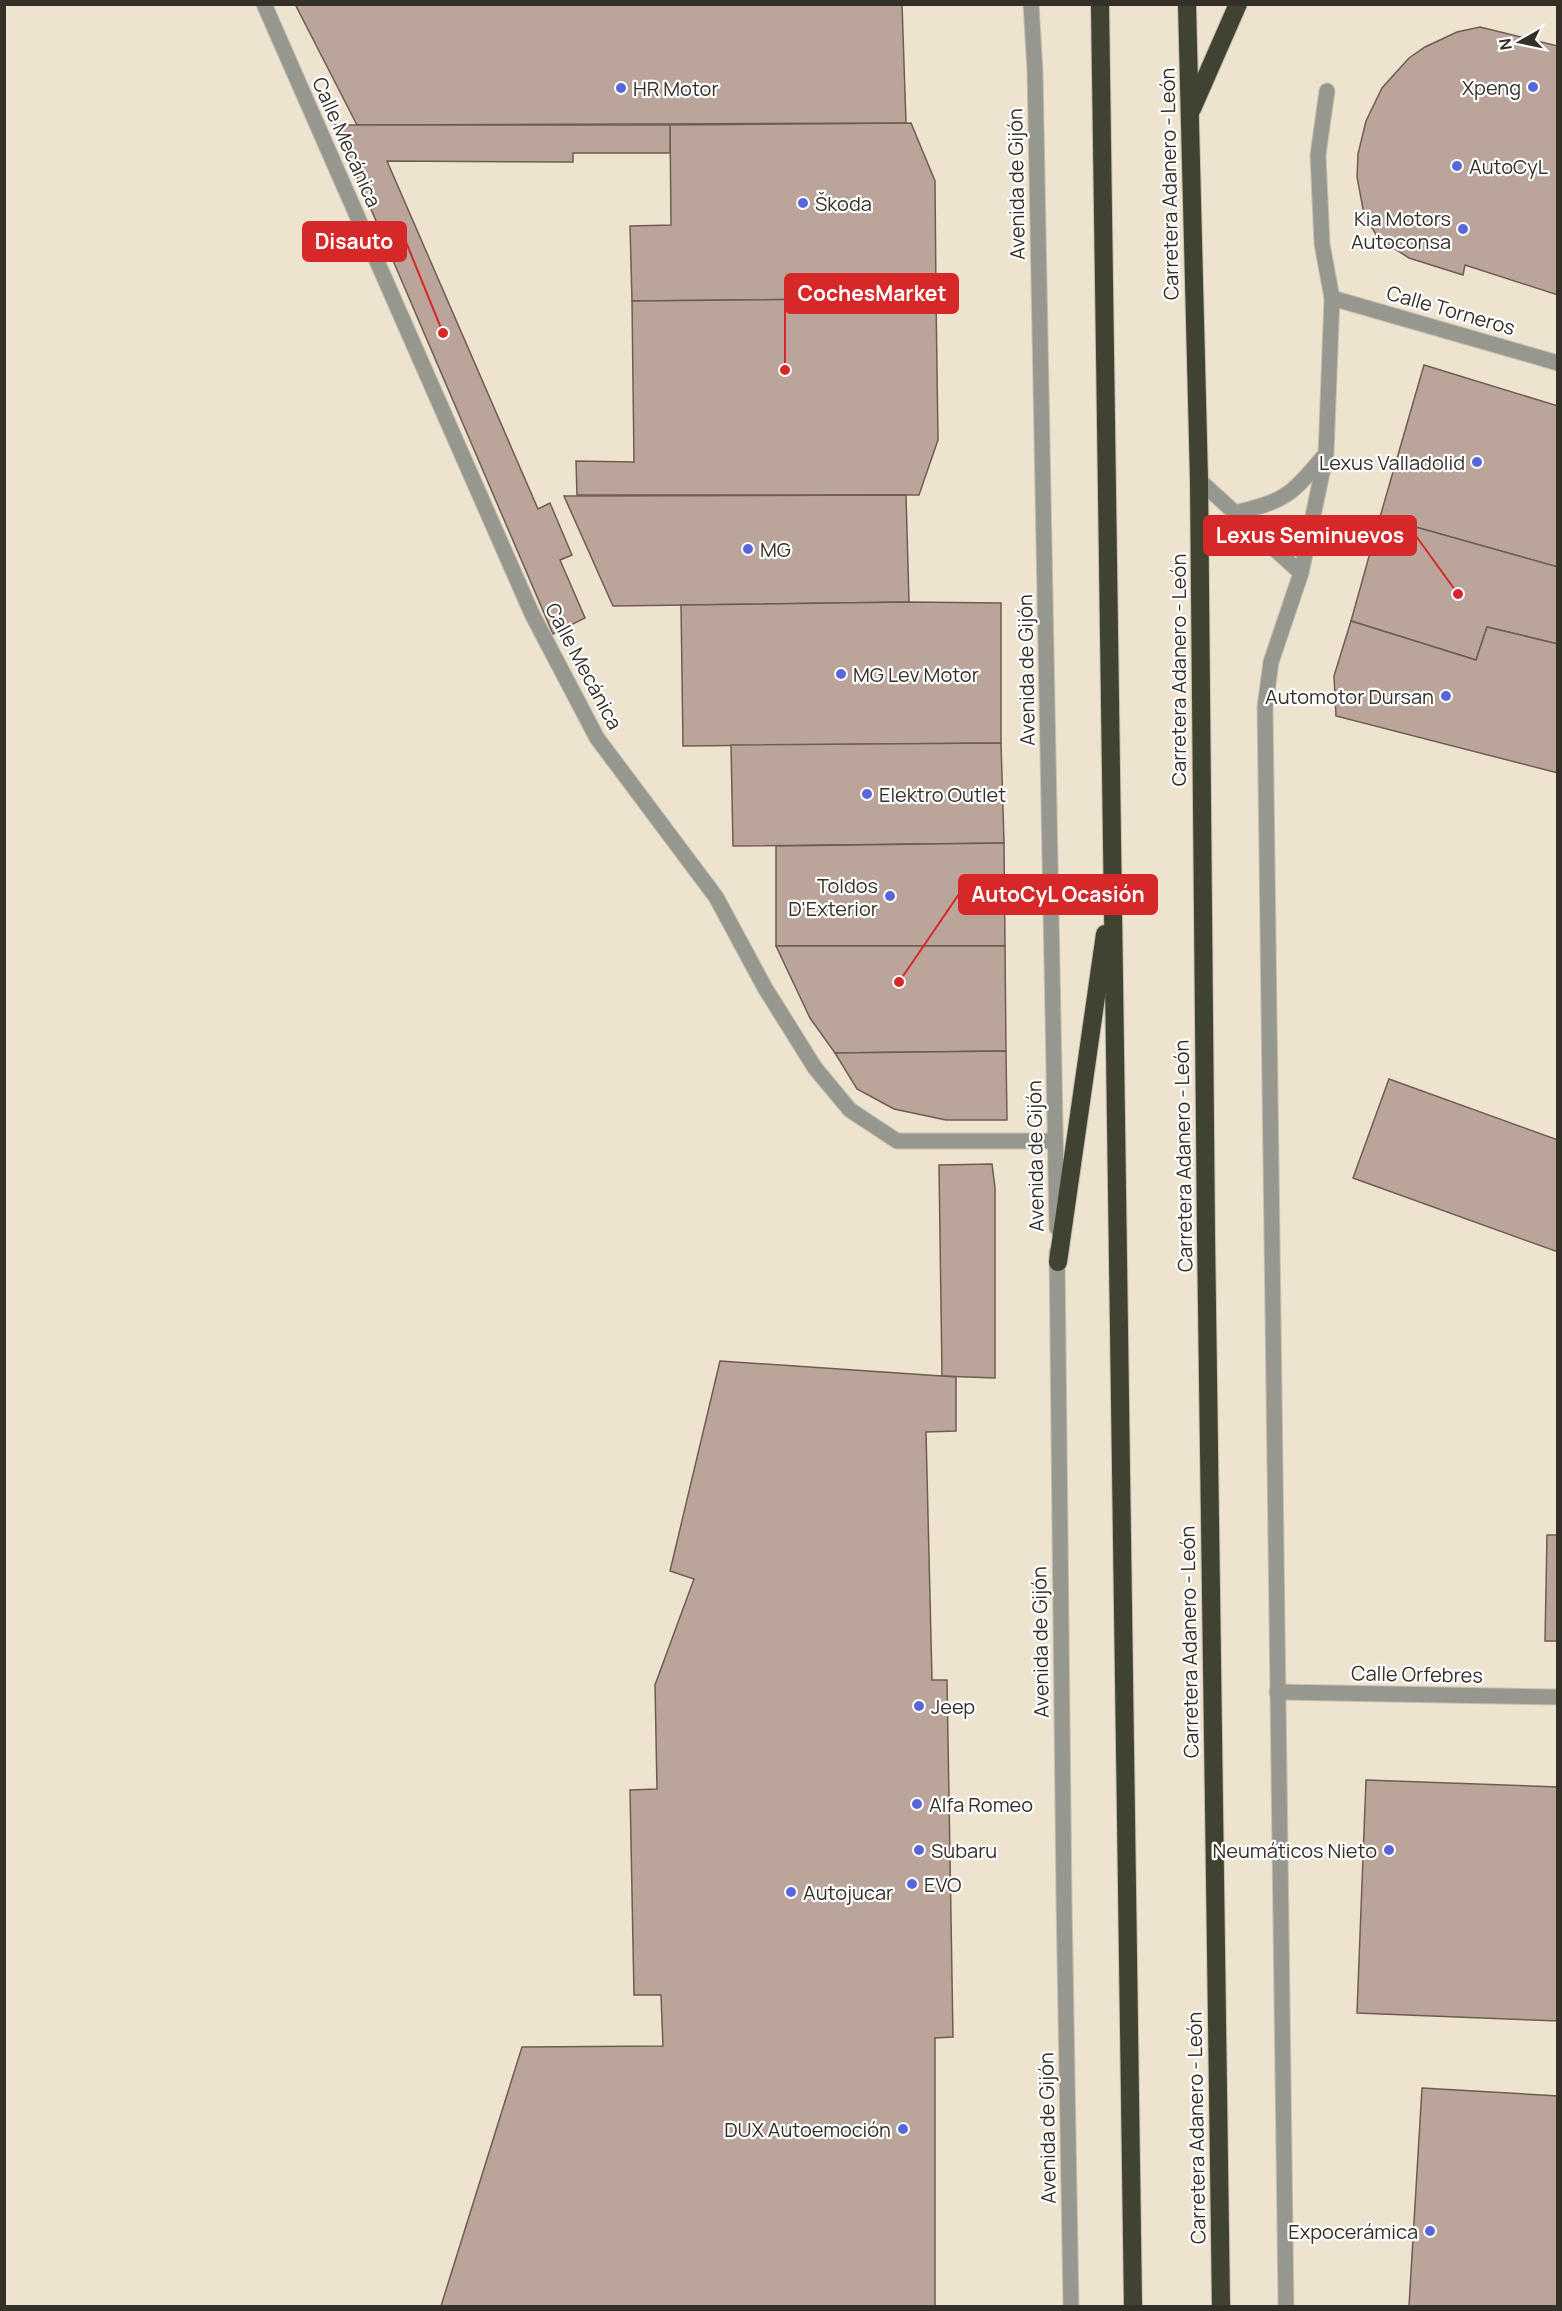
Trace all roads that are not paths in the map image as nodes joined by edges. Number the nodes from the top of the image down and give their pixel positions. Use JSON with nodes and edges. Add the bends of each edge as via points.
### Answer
{"nodes":[{"id":1,"x":264,"y":4,"type":"edge"},
{"id":2,"x":1031,"y":4,"type":"edge"},
{"id":3,"x":1100,"y":4,"type":"edge"},
{"id":4,"x":1187,"y":4,"type":"edge"},
{"id":5,"x":1238,"y":4,"type":"edge"},
{"id":6,"x":1327,"y":91,"type":"dead end"},
{"id":7,"x":1190,"y":113,"type":"junction"},
{"id":8,"x":1332,"y":298,"type":"junction"},
{"id":9,"x":1557,"y":363,"type":"edge"},
{"id":10,"x":1326,"y":454,"type":"junction"},
{"id":11,"x":1199,"y":480,"type":"junction"},
{"id":12,"x":1235,"y":513,"type":"junction"},
{"id":13,"x":1300,"y":573,"type":"junction"},
{"id":14,"x":1113,"y":876,"type":"junction"},
{"id":15,"x":1055,"y":1141,"type":"junction"},
{"id":16,"x":1058,"y":1262,"type":"junction"},
{"id":17,"x":1276,"y":1692,"type":"junction"},
{"id":18,"x":1557,"y":1697,"type":"edge"},
{"id":19,"x":1071,"y":2307,"type":"edge"},
{"id":20,"x":1133,"y":2307,"type":"edge"},
{"id":21,"x":1221,"y":2307,"type":"edge"},
{"id":22,"x":1286,"y":2307,"type":"edge"}],
"edges":[{"from":1,"to":15,"type":"street","name":"Calle Mecánica","via":[[532,614],[597,738],[716,897],[765,988],[815,1068],[850,1110],[897,1141]]},
{"from":2,"to":15,"type":"street","name":"Avenida de Gijón"},
{"from":3,"to":14,"type":"highway"},
{"from":4,"to":7,"type":"highway","name":"Carretera Adanero - León"},
{"from":5,"to":7,"type":"highway"},
{"from":6,"to":8,"type":"street","via":[[1318,155],[1322,244]]},
{"from":7,"to":11,"type":"highway","name":"Carretera Adanero - León"},
{"from":8,"to":9,"type":"street","name":"Calle Torneros"},
{"from":8,"to":10,"type":"street"},
{"from":10,"to":12,"type":"street","via":[[1295,491],[1274,503]]},
{"from":10,"to":13,"type":"street"},
{"from":11,"to":12,"type":"street"},
{"from":11,"to":21,"type":"highway","name":"Carretera Adanero - León"},
{"from":12,"to":13,"type":"street"},
{"from":13,"to":17,"type":"street","via":[[1271,662],[1265,707]]},
{"from":14,"to":16,"type":"highway"},
{"from":14,"to":20,"type":"highway"},
{"from":15,"to":16,"type":"street","name":"Avenida de Gijón"},
{"from":16,"to":19,"type":"street","name":"Avenida de Gijón"},
{"from":17,"to":18,"type":"street","name":"Calle Orfebres"},
{"from":17,"to":22,"type":"street"}]}
